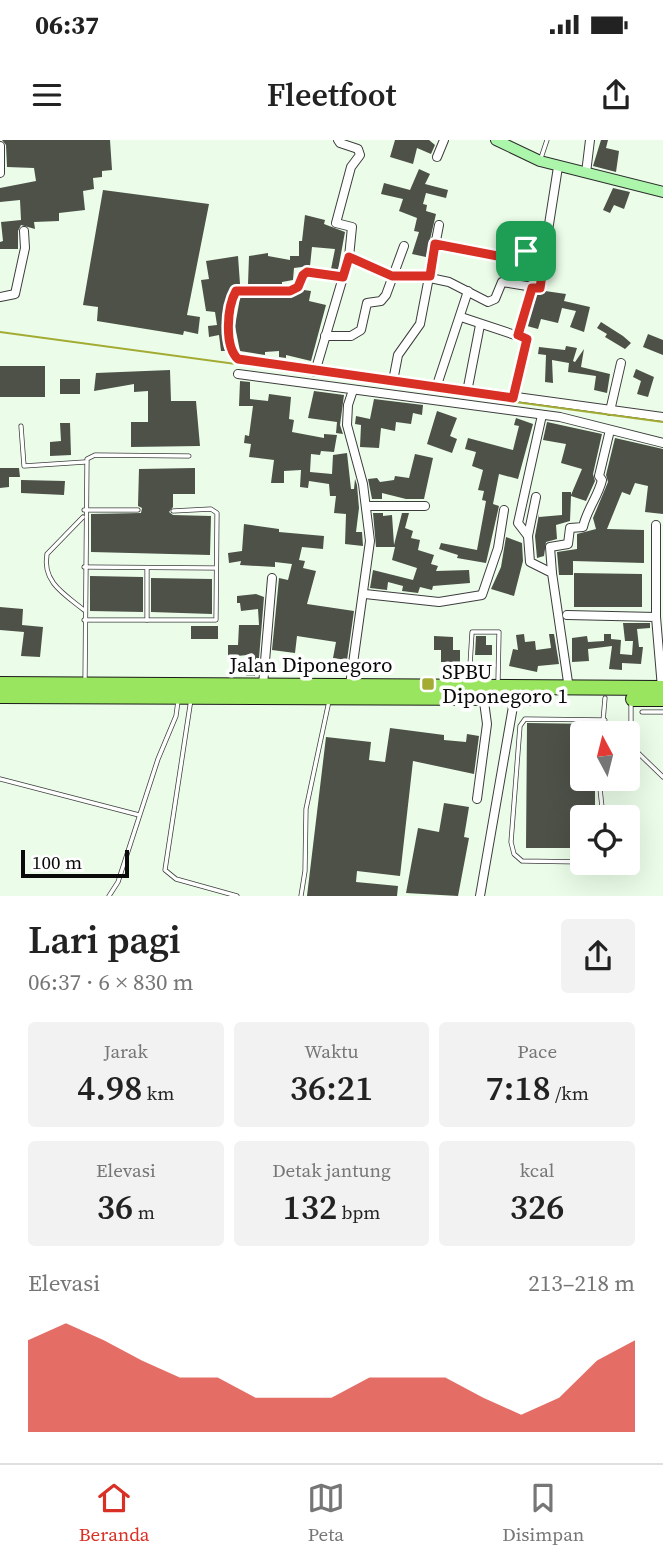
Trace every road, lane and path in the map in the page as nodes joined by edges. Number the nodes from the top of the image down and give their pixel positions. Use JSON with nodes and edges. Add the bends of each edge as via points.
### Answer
{"nodes":[{"id":1,"x":338,"y":140,"type":"edge"},
{"id":2,"x":444,"y":140,"type":"edge"},
{"id":3,"x":496,"y":140,"type":"edge"},
{"id":4,"x":547,"y":140,"type":"edge"},
{"id":5,"x":590,"y":140,"type":"edge"},
{"id":6,"x":0,"y":146,"type":"edge"},
{"id":7,"x":437,"y":158,"type":"dead end"},
{"id":8,"x":0,"y":160,"type":"edge"},
{"id":9,"x":540,"y":161,"type":"junction"},
{"id":10,"x":558,"y":167,"type":"junction"},
{"id":11,"x":0,"y":173,"type":"edge"},
{"id":12,"x":586,"y":173,"type":"junction"},
{"id":13,"x":663,"y":192,"type":"edge"},
{"id":14,"x":439,"y":225,"type":"dead end"},
{"id":15,"x":24,"y":231,"type":"dead end"},
{"id":16,"x":435,"y":244,"type":"junction"},
{"id":17,"x":404,"y":246,"type":"dead end"},
{"id":18,"x":545,"y":255,"type":"junction"},
{"id":19,"x":349,"y":257,"type":"junction"},
{"id":20,"x":392,"y":276,"type":"junction"},
{"id":21,"x":430,"y":276,"type":"junction"},
{"id":22,"x":343,"y":277,"type":"junction"},
{"id":23,"x":532,"y":288,"type":"junction"},
{"id":24,"x":468,"y":291,"type":"junction"},
{"id":25,"x":0,"y":297,"type":"edge"},
{"id":26,"x":461,"y":317,"type":"junction"},
{"id":27,"x":480,"y":325,"type":"junction"},
{"id":28,"x":518,"y":335,"type":"junction"},
{"id":29,"x":326,"y":336,"type":"junction"},
{"id":30,"x":621,"y":363,"type":"dead end"},
{"id":31,"x":315,"y":372,"type":"junction"},
{"id":32,"x":238,"y":374,"type":"dead end"},
{"id":33,"x":393,"y":381,"type":"junction"},
{"id":34,"x":436,"y":388,"type":"junction"},
{"id":35,"x":353,"y":390,"type":"junction"},
{"id":36,"x":467,"y":392,"type":"junction"},
{"id":37,"x":513,"y":398,"type":"junction"},
{"id":38,"x":610,"y":411,"type":"junction"},
{"id":39,"x":542,"y":415,"type":"junction"},
{"id":40,"x":663,"y":417,"type":"edge"},
{"id":41,"x":21,"y":426,"type":"dead end"},
{"id":42,"x":610,"y":430,"type":"junction"},
{"id":43,"x":663,"y":443,"type":"edge"},
{"id":44,"x":189,"y":456,"type":"dead end"},
{"id":45,"x":85,"y":462,"type":"junction"},
{"id":46,"x":536,"y":497,"type":"dead end"},
{"id":47,"x":366,"y":506,"type":"junction"},
{"id":48,"x":425,"y":506,"type":"dead end"},
{"id":49,"x":138,"y":510,"type":"dead end"},
{"id":50,"x":503,"y":510,"type":"dead end"},
{"id":51,"x":173,"y":511,"type":"dead end"},
{"id":52,"x":84,"y":513,"type":"junction"},
{"id":53,"x":656,"y":525,"type":"dead end"},
{"id":54,"x":528,"y":536,"type":"junction"},
{"id":55,"x":84,"y":567,"type":"junction"},
{"id":56,"x":148,"y":568,"type":"junction"},
{"id":57,"x":216,"y":568,"type":"junction"},
{"id":58,"x":552,"y":573,"type":"junction"},
{"id":59,"x":272,"y":578,"type":"dead end"},
{"id":60,"x":365,"y":594,"type":"junction"},
{"id":61,"x":84,"y":611,"type":"junction"},
{"id":62,"x":567,"y":615,"type":"dead end"},
{"id":63,"x":656,"y":617,"type":"junction"},
{"id":64,"x":84,"y":620,"type":"junction"},
{"id":65,"x":147,"y":621,"type":"junction"},
{"id":66,"x":85,"y":683,"type":"junction"},
{"id":67,"x":0,"y":684,"type":"edge"},
{"id":68,"x":264,"y":684,"type":"junction"},
{"id":69,"x":350,"y":685,"type":"junction"},
{"id":70,"x":498,"y":688,"type":"junction"},
{"id":71,"x":569,"y":689,"type":"junction"},
{"id":72,"x":478,"y":691,"type":"junction"},
{"id":73,"x":663,"y":692,"type":"edge"},
{"id":74,"x":187,"y":693,"type":"junction"},
{"id":75,"x":515,"y":693,"type":"junction"},
{"id":76,"x":0,"y":696,"type":"edge"},
{"id":77,"x":329,"y":696,"type":"junction"},
{"id":78,"x":605,"y":698,"type":"junction"},
{"id":79,"x":631,"y":699,"type":"junction"},
{"id":80,"x":642,"y":712,"type":"dead end"},
{"id":81,"x":663,"y":712,"type":"edge"},
{"id":82,"x":605,"y":720,"type":"joint"},
{"id":83,"x":663,"y":777,"type":"edge"},
{"id":84,"x":0,"y":779,"type":"edge"},
{"id":85,"x":477,"y":799,"type":"dead end"},
{"id":86,"x":139,"y":815,"type":"junction"},
{"id":87,"x":570,"y":862,"type":"edge"},
{"id":88,"x":109,"y":896,"type":"edge"},
{"id":89,"x":237,"y":896,"type":"edge"},
{"id":90,"x":301,"y":896,"type":"edge"},
{"id":91,"x":480,"y":896,"type":"edge"}],
"edges":[{"from":1,"to":19,"type":"street","via":[[358,149],[360,155],[351,167],[336,223],[352,227]]},
{"from":2,"to":7,"type":"street"},
{"from":3,"to":9,"type":"street"},
{"from":4,"to":9,"type":"lane"},
{"from":5,"to":12,"type":"street"},
{"from":6,"to":8,"type":"street"},
{"from":8,"to":11,"type":"street"},
{"from":9,"to":10,"type":"street"},
{"from":10,"to":12,"type":"street"},
{"from":10,"to":18,"type":"street"},
{"from":12,"to":13,"type":"street"},
{"from":14,"to":16,"type":"street"},
{"from":15,"to":25,"type":"street","via":[[20,284],[15,294]]},
{"from":16,"to":18,"type":"street","via":[[513,259],[519,249]]},
{"from":16,"to":21,"type":"street"},
{"from":17,"to":20,"type":"street"},
{"from":18,"to":23,"type":"street","via":[[540,288]]},
{"from":19,"to":20,"type":"street"},
{"from":19,"to":22,"type":"street"},
{"from":20,"to":21,"type":"street"},
{"from":20,"to":29,"type":"street","via":[[381,301],[367,303],[357,334]]},
{"from":21,"to":24,"type":"street"},
{"from":21,"to":33,"type":"street","via":[[419,324],[398,355]]},
{"from":22,"to":29,"type":"street"},
{"from":22,"to":31,"type":"street","via":[[307,272],[290,291],[239,290],[233,298],[231,351],[238,359]]},
{"from":23,"to":24,"type":"street","via":[[502,282],[492,302]]},
{"from":23,"to":28,"type":"street"},
{"from":24,"to":26,"type":"street"},
{"from":26,"to":27,"type":"street"},
{"from":26,"to":34,"type":"street"},
{"from":27,"to":28,"type":"street"},
{"from":27,"to":36,"type":"street"},
{"from":28,"to":37,"type":"street","via":[[527,339]]},
{"from":29,"to":31,"type":"street"},
{"from":30,"to":38,"type":"street"},
{"from":31,"to":33,"type":"street"},
{"from":32,"to":35,"type":"street"},
{"from":33,"to":34,"type":"street"},
{"from":34,"to":36,"type":"street"},
{"from":35,"to":39,"type":"street"},
{"from":35,"to":47,"type":"street","via":[[347,425]]},
{"from":36,"to":37,"type":"street"},
{"from":37,"to":38,"type":"street"},
{"from":38,"to":40,"type":"street"},
{"from":39,"to":42,"type":"street"},
{"from":39,"to":54,"type":"street","via":[[518,521]]},
{"from":41,"to":45,"type":"lane","via":[[24,466]]},
{"from":42,"to":43,"type":"street"},
{"from":42,"to":58,"type":"street","via":[[598,492],[583,527],[570,528],[568,544],[550,547]]},
{"from":44,"to":45,"type":"lane","via":[[95,455]]},
{"from":45,"to":52,"type":"lane"},
{"from":46,"to":54,"type":"street"},
{"from":47,"to":48,"type":"street"},
{"from":47,"to":60,"type":"street","via":[[370,541]]},
{"from":49,"to":52,"type":"lane"},
{"from":50,"to":60,"type":"street","via":[[498,548],[481,596],[439,602]]},
{"from":51,"to":57,"type":"lane","via":[[215,509]]},
{"from":52,"to":55,"type":"lane"},
{"from":52,"to":61,"type":"lane","via":[[46,560],[53,585]]},
{"from":53,"to":63,"type":"street"},
{"from":54,"to":58,"type":"street","via":[[530,562]]},
{"from":55,"to":56,"type":"lane"},
{"from":55,"to":61,"type":"lane"},
{"from":56,"to":57,"type":"lane"},
{"from":56,"to":65,"type":"lane"},
{"from":57,"to":65,"type":"lane","via":[[216,620]]},
{"from":58,"to":71,"type":"street"},
{"from":59,"to":68,"type":"street"},
{"from":60,"to":69,"type":"street"},
{"from":61,"to":64,"type":"lane"},
{"from":62,"to":63,"type":"street"},
{"from":63,"to":73,"type":"street"},
{"from":64,"to":65,"type":"lane"},
{"from":64,"to":66,"type":"lane"},
{"from":66,"to":67,"type":"highway","name":"Jalan Diponegoro"},
{"from":66,"to":74,"type":"highway","name":"Jalan Diponegoro"},
{"from":68,"to":69,"type":"highway","name":"Jalan Diponegoro"},
{"from":68,"to":74,"type":"highway","name":"Jalan Diponegoro"},
{"from":69,"to":72,"type":"highway","name":"Jalan Diponegoro"},
{"from":70,"to":72,"type":"highway","name":"Jalan Diponegoro"},
{"from":70,"to":72,"type":"lane","via":[[499,632],[472,632]]},
{"from":70,"to":75,"type":"highway","name":"Jalan Diponegoro"},
{"from":71,"to":73,"type":"highway","name":"Jalan Diponegoro"},
{"from":71,"to":75,"type":"highway","name":"Jalan Diponegoro"},
{"from":72,"to":75,"type":"highway","name":"Jalan Diponegoro"},
{"from":72,"to":77,"type":"highway","name":"Jalan Diponegoro"},
{"from":72,"to":85,"type":"street","via":[[487,724]]},
{"from":73,"to":79,"type":"highway","name":"Jalan Diponegoro"},
{"from":74,"to":76,"type":"highway","name":"Jalan Diponegoro"},
{"from":74,"to":77,"type":"highway","name":"Jalan Diponegoro"},
{"from":74,"to":86,"type":"lane"},
{"from":74,"to":89,"type":"lane","via":[[165,870],[176,879]]},
{"from":75,"to":78,"type":"highway","name":"Jalan Diponegoro"},
{"from":75,"to":91,"type":"street"},
{"from":77,"to":90,"type":"lane","via":[[306,809]]},
{"from":78,"to":79,"type":"highway","name":"Jalan Diponegoro"},
{"from":78,"to":82,"type":"lane"},
{"from":79,"to":83,"type":"lane","via":[[631,746]]},
{"from":80,"to":81,"type":"lane"},
{"from":82,"to":87,"type":"lane","via":[[525,719],[520,726],[511,842],[514,854],[522,861]]},
{"from":84,"to":86,"type":"lane"},
{"from":86,"to":88,"type":"lane","via":[[118,882]]}]}
